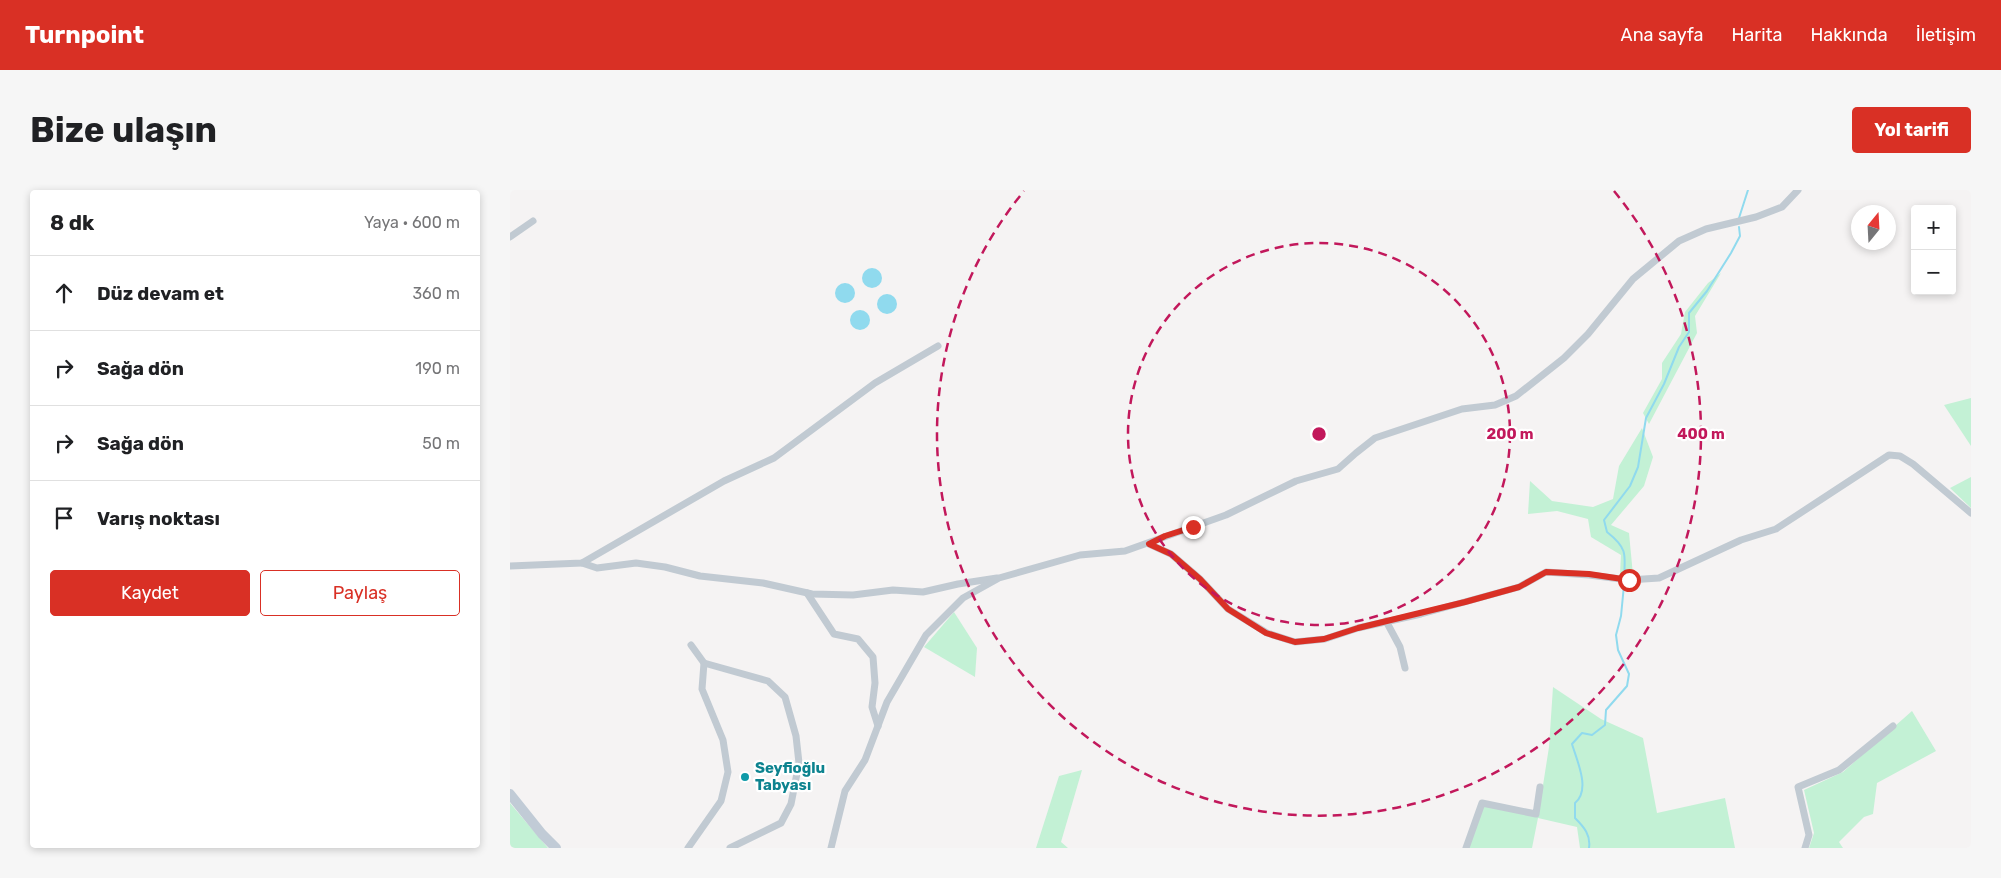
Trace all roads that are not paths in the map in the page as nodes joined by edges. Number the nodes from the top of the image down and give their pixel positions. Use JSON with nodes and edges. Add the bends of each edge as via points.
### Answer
{"nodes":[{"id":1,"x":1798,"y":190,"type":"edge"},
{"id":2,"x":533,"y":221,"type":"dead end"},
{"id":3,"x":510,"y":237,"type":"edge"},
{"id":4,"x":938,"y":346,"type":"dead end"},
{"id":5,"x":1971,"y":513,"type":"edge"},
{"id":6,"x":1149,"y":544,"type":"junction"},
{"id":7,"x":582,"y":563,"type":"junction"},
{"id":8,"x":510,"y":566,"type":"edge"},
{"id":9,"x":1000,"y":578,"type":"junction"},
{"id":10,"x":807,"y":593,"type":"junction"},
{"id":11,"x":1386,"y":621,"type":"junction"},
{"id":12,"x":691,"y":645,"type":"dead end"},
{"id":13,"x":704,"y":663,"type":"junction"},
{"id":14,"x":1406,"y":668,"type":"dead end"},
{"id":15,"x":878,"y":726,"type":"junction"},
{"id":16,"x":1893,"y":726,"type":"dead end"},
{"id":17,"x":1540,"y":787,"type":"dead end"},
{"id":18,"x":510,"y":794,"type":"edge"},
{"id":19,"x":556,"y":848,"type":"edge"},
{"id":20,"x":688,"y":848,"type":"edge"},
{"id":21,"x":730,"y":848,"type":"edge"},
{"id":22,"x":831,"y":848,"type":"edge"},
{"id":23,"x":1466,"y":848,"type":"edge"},
{"id":24,"x":1805,"y":848,"type":"edge"}],
"edges":[{"from":1,"to":6,"type":"street","via":[[1782,207],[1706,229],[1679,241],[1634,279],[1564,358],[1516,396],[1495,405],[1462,409],[1375,438],[1338,470],[1296,481],[1226,515]]},
{"from":2,"to":3,"type":"street"},
{"from":4,"to":7,"type":"street","via":[[875,383],[774,458],[724,481]]},
{"from":5,"to":11,"type":"street","via":[[1913,464],[1900,456],[1888,455],[1776,529],[1741,540],[1659,578],[1629,580],[1546,572],[1519,587]]},
{"from":6,"to":9,"type":"street","via":[[1125,551],[1080,555]]},
{"from":6,"to":11,"type":"street","via":[[1171,554],[1228,609],[1266,633],[1295,642],[1324,639]]},
{"from":7,"to":8,"type":"street"},
{"from":7,"to":10,"type":"street","via":[[597,568],[645,564]]},
{"from":9,"to":10,"type":"street","via":[[923,592]]},
{"from":9,"to":15,"type":"street","via":[[963,598],[926,635],[887,702]]},
{"from":10,"to":15,"type":"street","via":[[834,634],[858,639],[873,657],[875,683],[872,707]]},
{"from":11,"to":14,"type":"street","via":[[1400,647]]},
{"from":12,"to":13,"type":"street"},
{"from":13,"to":20,"type":"street","via":[[702,689],[723,740],[728,772],[720,801]]},
{"from":13,"to":21,"type":"street","via":[[768,681],[786,697],[796,736],[799,763],[791,804],[781,823]]},
{"from":15,"to":22,"type":"street","via":[[865,760],[845,791]]},
{"from":16,"to":24,"type":"street","via":[[1839,770],[1798,787],[1809,835]]},
{"from":17,"to":23,"type":"street","via":[[1536,814],[1482,803]]},
{"from":18,"to":19,"type":"street"}]}
